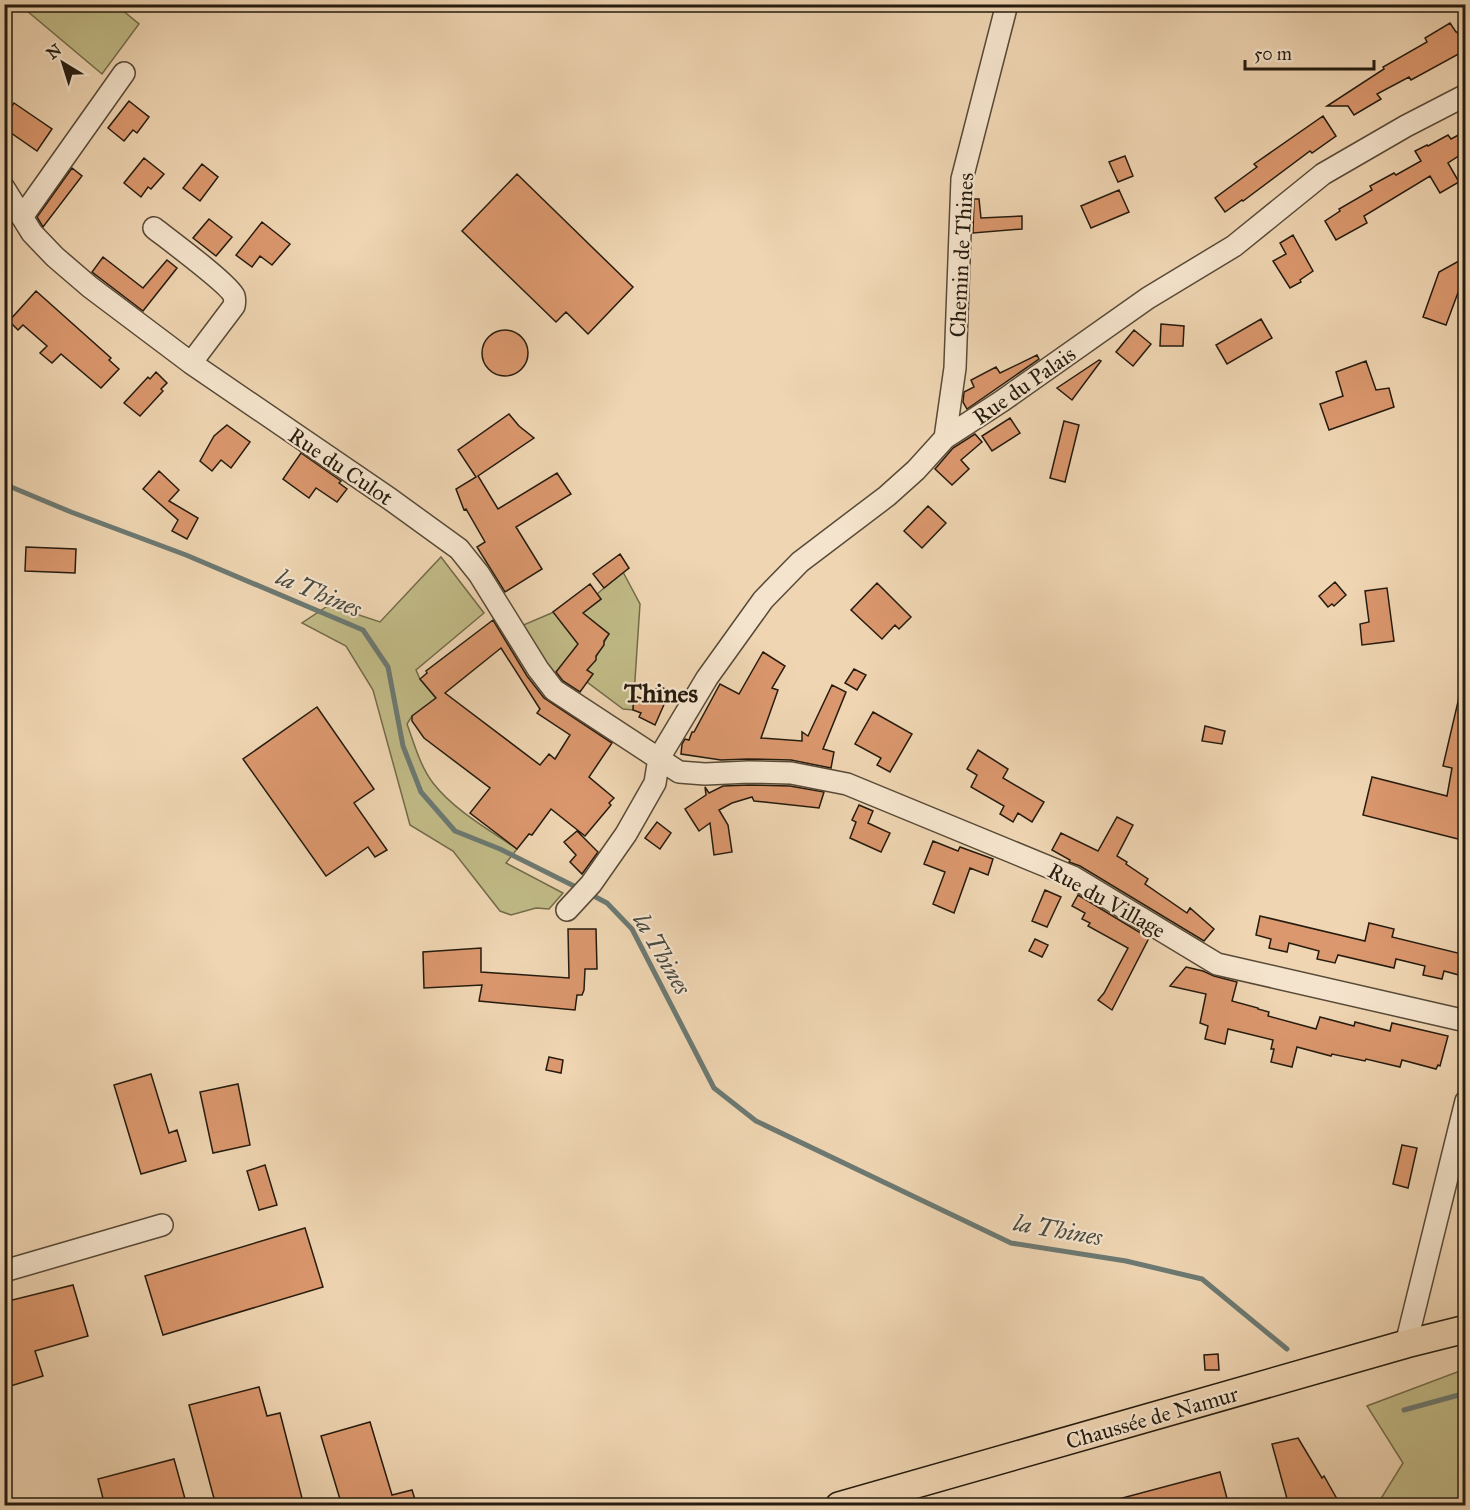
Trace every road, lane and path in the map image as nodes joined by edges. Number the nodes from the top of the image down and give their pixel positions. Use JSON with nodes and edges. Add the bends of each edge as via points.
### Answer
{"nodes":[{"id":1,"x":1007,"y":4,"type":"edge"},
{"id":2,"x":124,"y":73,"type":"dead end"},
{"id":3,"x":1466,"y":95,"type":"edge"},
{"id":4,"x":4,"y":188,"type":"edge"},
{"id":5,"x":22,"y":217,"type":"junction"},
{"id":6,"x":154,"y":228,"type":"dead end"},
{"id":7,"x":191,"y":363,"type":"junction"},
{"id":8,"x":945,"y":438,"type":"junction"},
{"id":9,"x":659,"y":758,"type":"junction"},
{"id":10,"x":679,"y":772,"type":"junction"},
{"id":11,"x":655,"y":783,"type":"junction"},
{"id":12,"x":567,"y":910,"type":"dead end"},
{"id":13,"x":1466,"y":1021,"type":"edge"},
{"id":14,"x":1466,"y":1101,"type":"edge"},
{"id":15,"x":162,"y":1225,"type":"dead end"},
{"id":16,"x":4,"y":1271,"type":"edge"},
{"id":17,"x":1466,"y":1329,"type":"edge"},
{"id":18,"x":1407,"y":1344,"type":"junction"},
{"id":19,"x":877,"y":1501,"type":"edge"},
{"id":20,"x":839,"y":1506,"type":"edge"}],
"edges":[{"from":1,"to":8,"type":"street","name":"Chemin de Thines","via":[[962,179],[955,368]]},
{"from":2,"to":5,"type":"street"},
{"from":3,"to":8,"type":"street","name":"Rue du Palais","via":[[1323,174],[1234,246],[1148,298]]},
{"from":4,"to":5,"type":"street","name":"Rue du Culot"},
{"from":5,"to":7,"type":"street","name":"Rue du Culot","via":[[55,257]]},
{"from":6,"to":7,"type":"street","via":[[234,294],[234,306]]},
{"from":7,"to":9,"type":"street","name":"Rue du Culot","via":[[459,549],[554,690]]},
{"from":8,"to":9,"type":"street","name":"Rue du Palais","via":[[887,496],[800,562],[763,600],[707,678]]},
{"from":9,"to":10,"type":"street"},
{"from":9,"to":11,"type":"street"},
{"from":10,"to":11,"type":"street","name":"Rue du Village"},
{"from":10,"to":13,"type":"street","name":"Rue du Village","via":[[791,773],[847,784],[1073,877],[1217,964]]},
{"from":11,"to":12,"type":"street","via":[[626,834],[591,884]]},
{"from":14,"to":18,"type":"street"},
{"from":15,"to":16,"type":"street"},
{"from":17,"to":18,"type":"main road","name":"Chaussée de Namur"},
{"from":18,"to":19,"type":"main road","name":"Chaussée de Namur"},
{"from":19,"to":20,"type":"main road","name":"Chaussée de Namur"}]}
